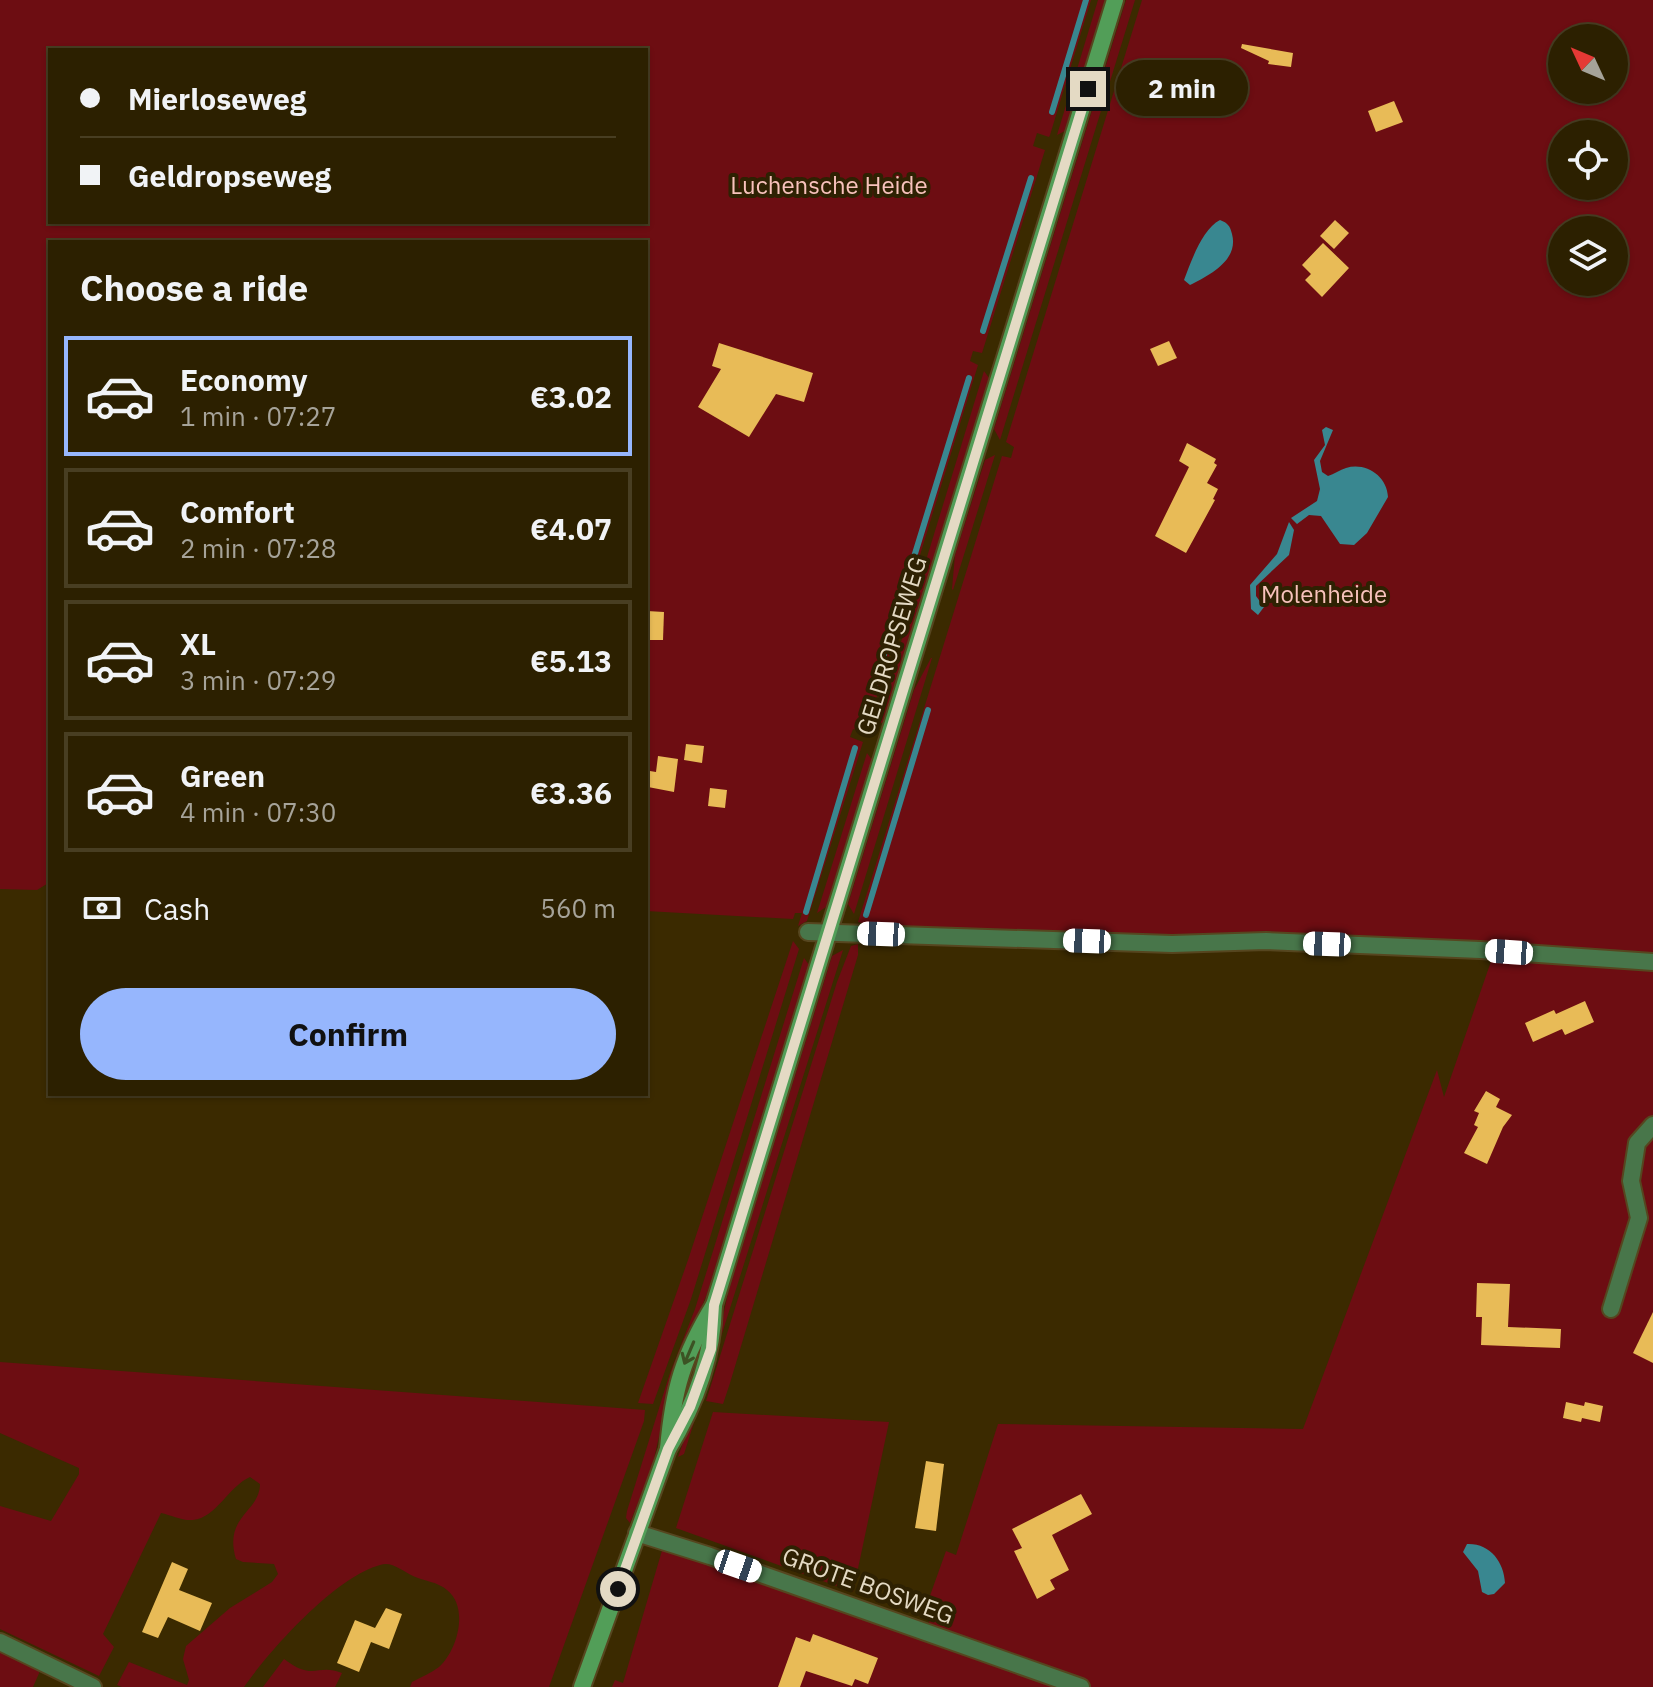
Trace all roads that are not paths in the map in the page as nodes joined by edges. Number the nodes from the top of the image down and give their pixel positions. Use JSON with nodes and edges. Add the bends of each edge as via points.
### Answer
{"nodes":[{"id":1,"x":1115,"y":0,"type":"edge"},
{"id":2,"x":808,"y":932,"type":"dead end"},
{"id":3,"x":830,"y":932,"type":"junction"},
{"id":4,"x":1653,"y":962,"type":"edge"},
{"id":5,"x":1653,"y":1125,"type":"edge"},
{"id":6,"x":714,"y":1305,"type":"junction"},
{"id":7,"x":1611,"y":1309,"type":"dead end"},
{"id":8,"x":668,"y":1449,"type":"junction"},
{"id":9,"x":637,"y":1533,"type":"junction"},
{"id":10,"x":0,"y":1642,"type":"edge"},
{"id":11,"x":55,"y":1670,"type":"junction"},
{"id":12,"x":47,"y":1687,"type":"edge"},
{"id":13,"x":93,"y":1687,"type":"edge"},
{"id":14,"x":582,"y":1687,"type":"edge"},
{"id":15,"x":1081,"y":1687,"type":"edge"}],
"edges":[{"from":1,"to":3,"type":"main road","name":"GELDROPSEWEG"},
{"from":2,"to":3,"type":"street"},
{"from":3,"to":4,"type":"street","via":[[1172,944],[1266,941]]},
{"from":3,"to":6,"type":"main road","name":"GELDROPSEWEG"},
{"from":5,"to":7,"type":"street","via":[[1637,1143],[1631,1181],[1639,1218]]},
{"from":6,"to":8,"type":"main road","name":"GELDROPSEWEG","via":[[711,1349]]},
{"from":6,"to":8,"type":"main road","name":"GELDROPSEWEG","one_way":true,"via":[[684,1364],[672,1405]]},
{"from":8,"to":9,"type":"main road"},
{"from":9,"to":14,"type":"main road"},
{"from":9,"to":15,"type":"street","name":"GROTE BOSWEG"},
{"from":10,"to":11,"type":"street"},
{"from":11,"to":12,"type":"street"},
{"from":11,"to":13,"type":"street"}]}
